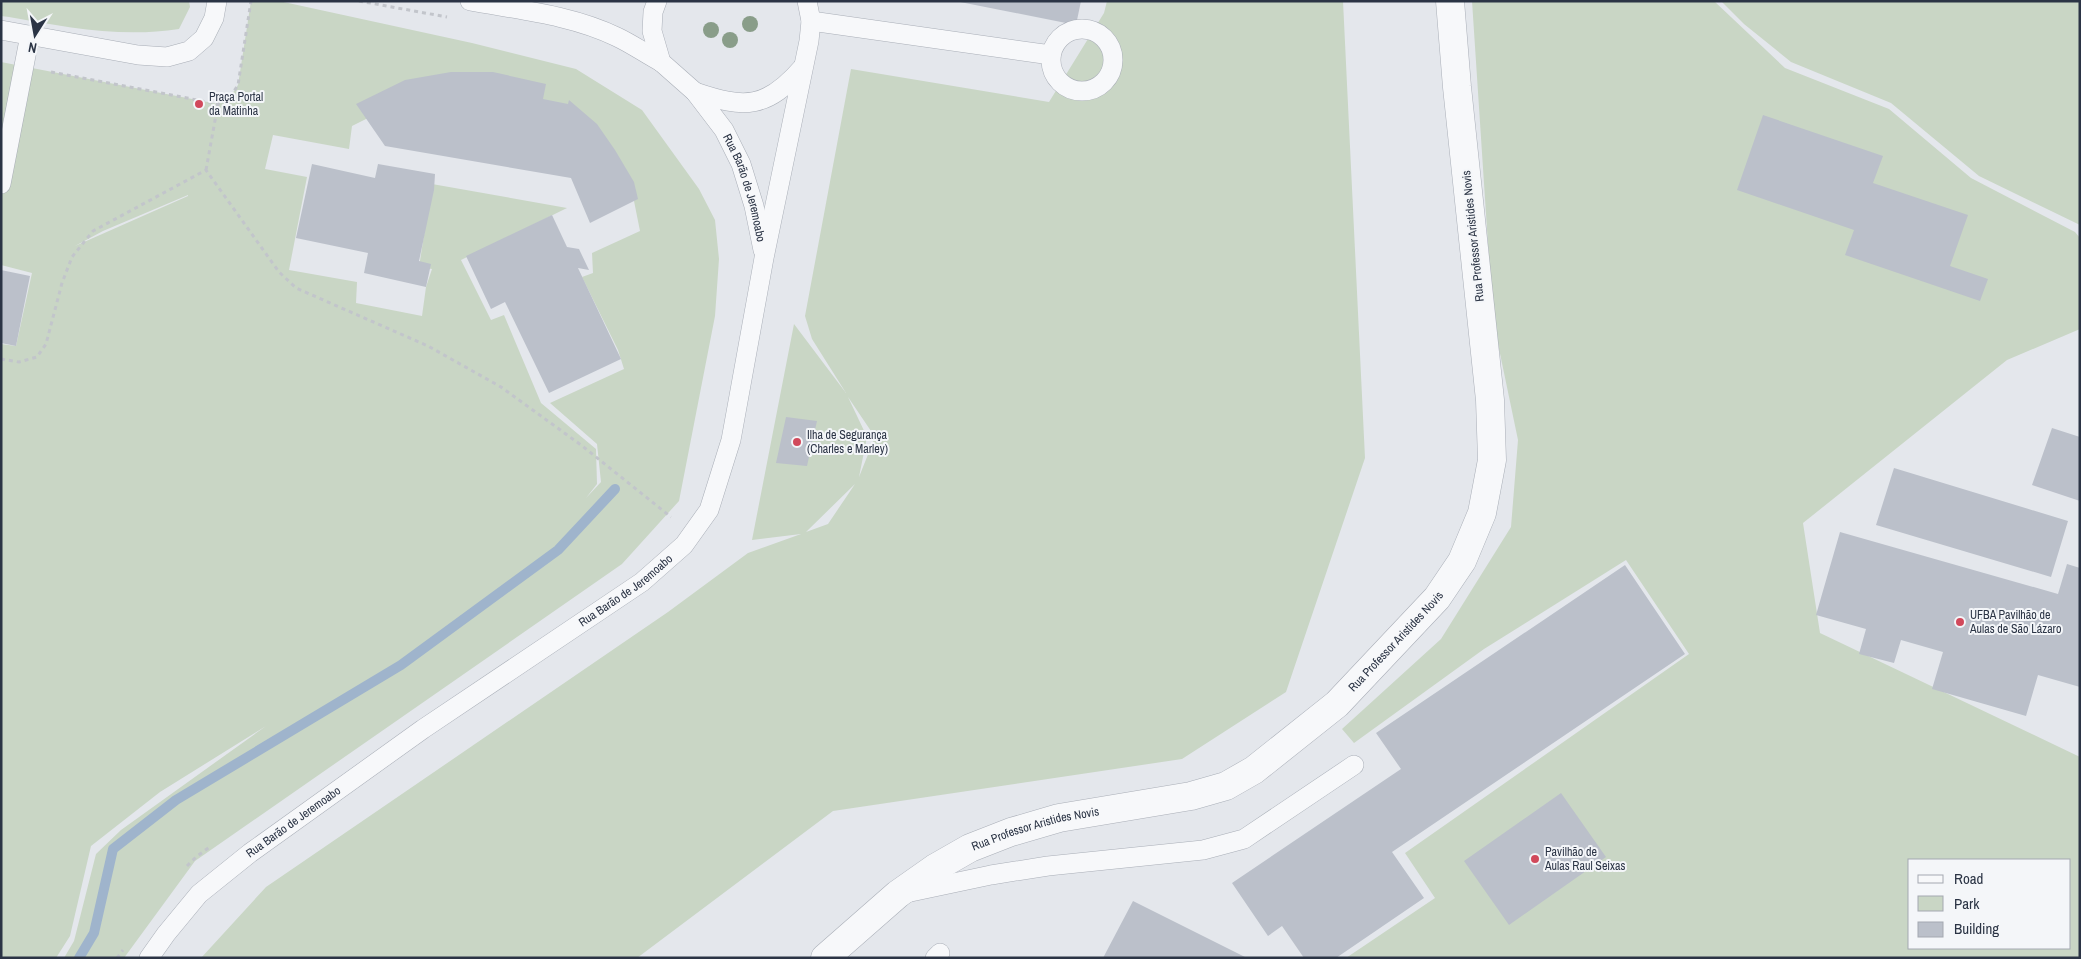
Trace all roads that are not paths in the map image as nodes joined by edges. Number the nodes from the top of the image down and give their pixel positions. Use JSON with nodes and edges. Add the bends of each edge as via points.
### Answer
{"nodes":[{"id":1,"x":216,"y":1,"type":"edge"},
{"id":2,"x":470,"y":1,"type":"edge"},
{"id":3,"x":657,"y":1,"type":"edge"},
{"id":4,"x":806,"y":1,"type":"edge"},
{"id":5,"x":1450,"y":1,"type":"edge"},
{"id":6,"x":810,"y":21,"type":"junction"},
{"id":7,"x":1,"y":30,"type":"edge"},
{"id":8,"x":30,"y":35,"type":"junction"},
{"id":9,"x":1051,"y":55,"type":"dead end"},
{"id":10,"x":661,"y":62,"type":"junction"},
{"id":11,"x":804,"y":66,"type":"junction"},
{"id":12,"x":695,"y":92,"type":"junction"},
{"id":13,"x":1,"y":184,"type":"edge"},
{"id":14,"x":764,"y":258,"type":"junction"},
{"id":15,"x":1354,"y":765,"type":"dead end"},
{"id":16,"x":898,"y":894,"type":"junction"},
{"id":17,"x":149,"y":958,"type":"edge"},
{"id":18,"x":825,"y":958,"type":"edge"}],
"edges":[{"from":1,"to":8,"type":"lane","via":[[214,18],[204,38],[189,51],[167,57],[138,55]]},
{"from":2,"to":10,"type":"lane","name":"Rua Barão de Jeremoabo","via":[[578,22],[616,37]]},
{"from":3,"to":10,"type":"lane","via":[[652,31]]},
{"from":4,"to":6,"type":"lane"},
{"from":5,"to":16,"type":"street","name":"Rua Professor Aristides Novis","via":[[1491,417],[1492,460],[1482,513],[1462,561],[1437,598],[1336,704],[1254,770],[1226,786],[1191,796],[1059,818],[1011,832],[970,848]]},
{"from":6,"to":9,"type":"lane"},
{"from":6,"to":11,"type":"lane"},
{"from":7,"to":8,"type":"lane"},
{"from":8,"to":13,"type":"lane"},
{"from":10,"to":12,"type":"lane","name":"Rua Barão de Jeremoabo"},
{"from":11,"to":12,"type":"lane","via":[[788,85],[770,97],[750,103],[724,102]]},
{"from":11,"to":14,"type":"lane"},
{"from":12,"to":14,"type":"lane","name":"Rua Barão de Jeremoabo","via":[[724,130],[741,164],[754,206]]},
{"from":14,"to":17,"type":"lane","name":"Rua Barão de Jeremoabo","via":[[731,440],[709,510],[684,545],[642,582],[424,729],[250,853],[199,894]]},
{"from":15,"to":16,"type":"lane","via":[[1244,839],[1227,844],[1203,850],[1048,866]]},
{"from":16,"to":18,"type":"street","name":"Rua Professor Aristides Novis"}]}
